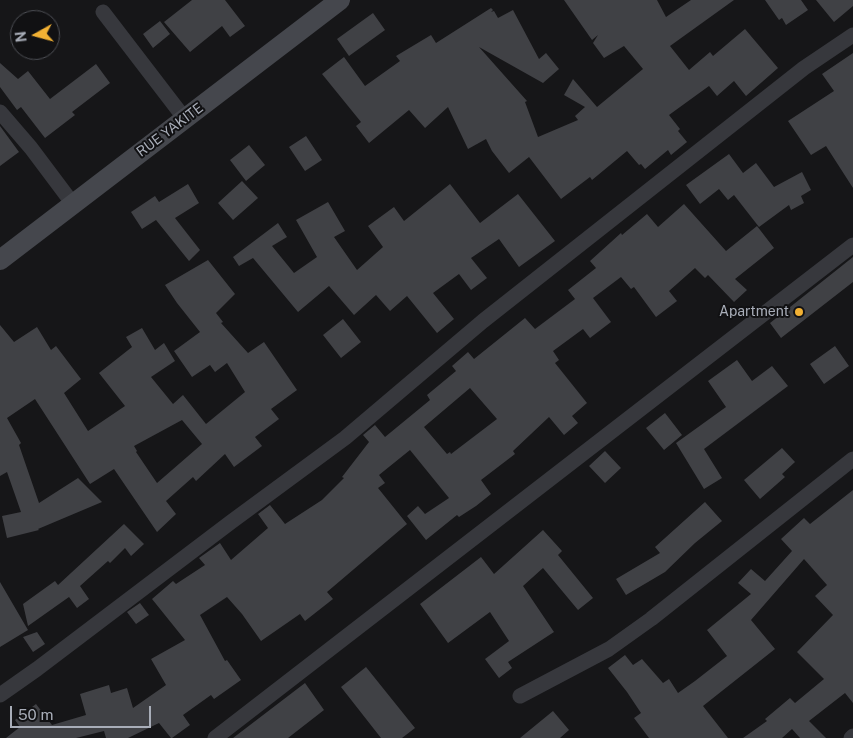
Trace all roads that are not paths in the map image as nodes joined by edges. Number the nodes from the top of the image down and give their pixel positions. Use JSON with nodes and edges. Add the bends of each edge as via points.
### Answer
{"nodes":[{"id":1,"x":332,"y":2,"type":"edge"},
{"id":2,"x":103,"y":12,"type":"dead end"},
{"id":3,"x":853,"y":35,"type":"edge"},
{"id":4,"x":0,"y":112,"type":"edge"},
{"id":5,"x":185,"y":119,"type":"junction"},
{"id":6,"x":73,"y":204,"type":"junction"},
{"id":7,"x":853,"y":245,"type":"edge"},
{"id":8,"x":0,"y":260,"type":"edge"},
{"id":9,"x":853,"y":459,"type":"edge"},
{"id":10,"x":0,"y":695,"type":"edge"},
{"id":11,"x":520,"y":696,"type":"dead end"},
{"id":12,"x":215,"y":738,"type":"edge"}],
"edges":[{"from":1,"to":5,"type":"main road","name":"RUE YAKITE"},
{"from":2,"to":5,"type":"street"},
{"from":3,"to":10,"type":"street","via":[[804,68],[483,321],[345,438]]},
{"from":4,"to":6,"type":"street"},
{"from":5,"to":6,"type":"main road","name":"RUE YAKITE"},
{"from":6,"to":8,"type":"main road","name":"RUE YAKITE"},
{"from":7,"to":12,"type":"street"},
{"from":9,"to":11,"type":"street","via":[[609,649]]}]}
